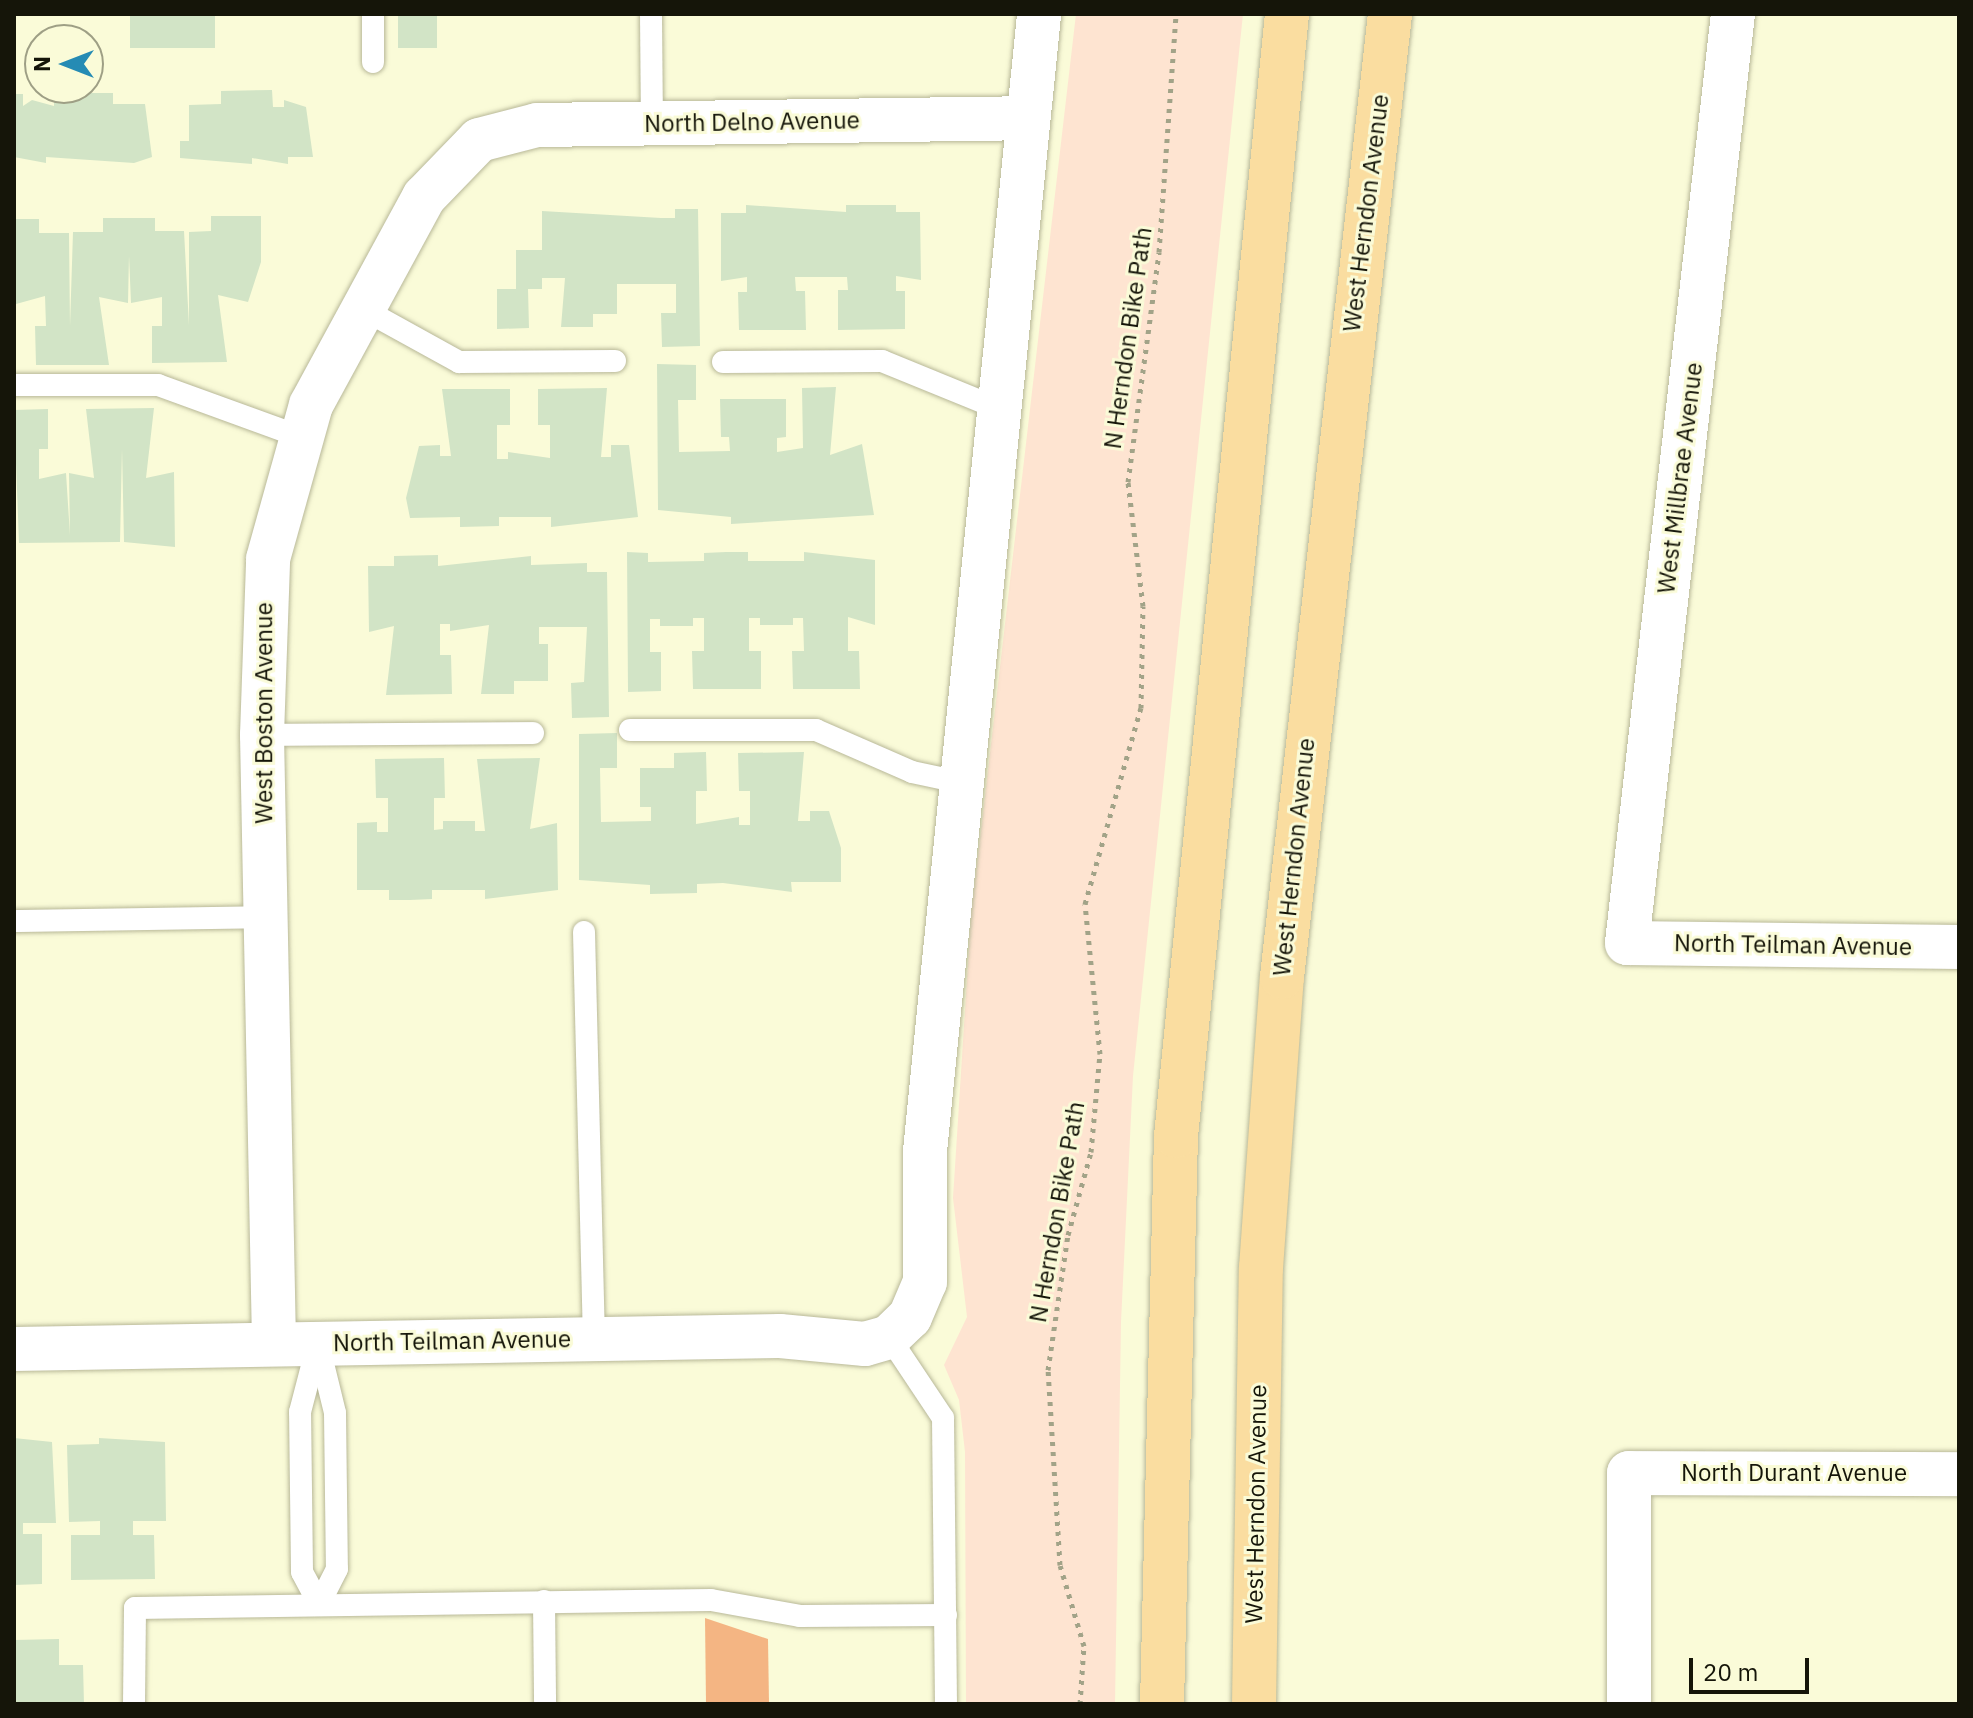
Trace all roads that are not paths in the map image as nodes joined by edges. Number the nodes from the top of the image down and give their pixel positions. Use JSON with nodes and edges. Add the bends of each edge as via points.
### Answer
{"nodes":[{"id":1,"x":373,"y":14,"type":"edge"},
{"id":2,"x":651,"y":14,"type":"edge"},
{"id":3,"x":1039,"y":14,"type":"edge"},
{"id":4,"x":1287,"y":14,"type":"edge"},
{"id":5,"x":1390,"y":14,"type":"edge"},
{"id":6,"x":1733,"y":14,"type":"edge"},
{"id":7,"x":373,"y":62,"type":"dead end"},
{"id":8,"x":1028,"y":118,"type":"junction"},
{"id":9,"x":652,"y":123,"type":"junction"},
{"id":10,"x":479,"y":140,"type":"joint"},
{"id":11,"x":363,"y":309,"type":"junction"},
{"id":12,"x":615,"y":361,"type":"dead end"},
{"id":13,"x":723,"y":362,"type":"dead end"},
{"id":14,"x":14,"y":385,"type":"edge"},
{"id":15,"x":997,"y":408,"type":"junction"},
{"id":16,"x":298,"y":436,"type":"junction"},
{"id":17,"x":630,"y":730,"type":"dead end"},
{"id":18,"x":533,"y":733,"type":"dead end"},
{"id":19,"x":262,"y":735,"type":"junction"},
{"id":20,"x":959,"y":782,"type":"junction"},
{"id":21,"x":265,"y":917,"type":"junction"},
{"id":22,"x":14,"y":921,"type":"edge"},
{"id":23,"x":584,"y":932,"type":"dead end"},
{"id":24,"x":1627,"y":943,"type":"joint"},
{"id":25,"x":1959,"y":947,"type":"edge"},
{"id":26,"x":889,"y":1337,"type":"junction"},
{"id":27,"x":594,"y":1339,"type":"junction"},
{"id":28,"x":274,"y":1343,"type":"junction"},
{"id":29,"x":318,"y":1343,"type":"junction"},
{"id":30,"x":14,"y":1349,"type":"edge"},
{"id":31,"x":1959,"y":1474,"type":"edge"},
{"id":32,"x":544,"y":1601,"type":"junction"},
{"id":33,"x":319,"y":1604,"type":"junction"},
{"id":34,"x":946,"y":1615,"type":"junction"},
{"id":35,"x":134,"y":1704,"type":"edge"},
{"id":36,"x":545,"y":1704,"type":"edge"},
{"id":37,"x":946,"y":1704,"type":"edge"},
{"id":38,"x":1162,"y":1704,"type":"edge"},
{"id":39,"x":1254,"y":1704,"type":"edge"},
{"id":40,"x":1629,"y":1704,"type":"edge"}],
"edges":[{"from":1,"to":7,"type":"lane"},
{"from":2,"to":9,"type":"lane"},
{"from":3,"to":8,"type":"street"},
{"from":4,"to":38,"type":"main road","via":[[1176,1136]]},
{"from":5,"to":39,"type":"main road","name":"West Herndon Avenue","via":[[1280,992],[1261,1284]]},
{"from":6,"to":24,"type":"street","name":"West Millbrae Avenue"},
{"from":8,"to":9,"type":"street","name":"North Delno Avenue"},
{"from":8,"to":15,"type":"street"},
{"from":9,"to":10,"type":"street","name":"North Delno Avenue","via":[[537,125]]},
{"from":10,"to":11,"type":"street","name":"West Boston Avenue","via":[[424,197]]},
{"from":11,"to":12,"type":"lane","via":[[459,362]]},
{"from":11,"to":16,"type":"street","name":"West Boston Avenue"},
{"from":13,"to":15,"type":"lane","via":[[882,361]]},
{"from":14,"to":16,"type":"lane","via":[[158,385]]},
{"from":15,"to":20,"type":"street"},
{"from":16,"to":19,"type":"street","name":"West Boston Avenue","via":[[268,559]]},
{"from":17,"to":20,"type":"lane","via":[[816,730],[912,772]]},
{"from":18,"to":19,"type":"lane"},
{"from":19,"to":21,"type":"street","name":"West Boston Avenue"},
{"from":20,"to":26,"type":"street","via":[[925,1151],[925,1282],[910,1317]]},
{"from":21,"to":22,"type":"lane"},
{"from":21,"to":28,"type":"street","name":"West Boston Avenue"},
{"from":23,"to":27,"type":"lane"},
{"from":24,"to":25,"type":"street","name":"North Teilman Avenue"},
{"from":26,"to":27,"type":"street","name":"North Teilman Avenue","via":[[865,1344],[780,1336]]},
{"from":26,"to":34,"type":"lane","via":[[943,1418]]},
{"from":27,"to":29,"type":"street","name":"North Teilman Avenue"},
{"from":28,"to":29,"type":"street","name":"North Teilman Avenue"},
{"from":28,"to":30,"type":"street","name":"North Teilman Avenue"},
{"from":29,"to":33,"type":"lane","via":[[335,1413],[337,1569]]},
{"from":29,"to":33,"type":"lane","via":[[300,1412],[302,1572]]},
{"from":31,"to":40,"type":"street","name":"North Durant Avenue","via":[[1629,1473]]},
{"from":32,"to":33,"type":"lane"},
{"from":32,"to":34,"type":"lane","via":[[711,1600],[800,1616]]},
{"from":32,"to":36,"type":"lane"},
{"from":33,"to":35,"type":"lane","via":[[135,1608]]},
{"from":34,"to":37,"type":"lane"}]}
